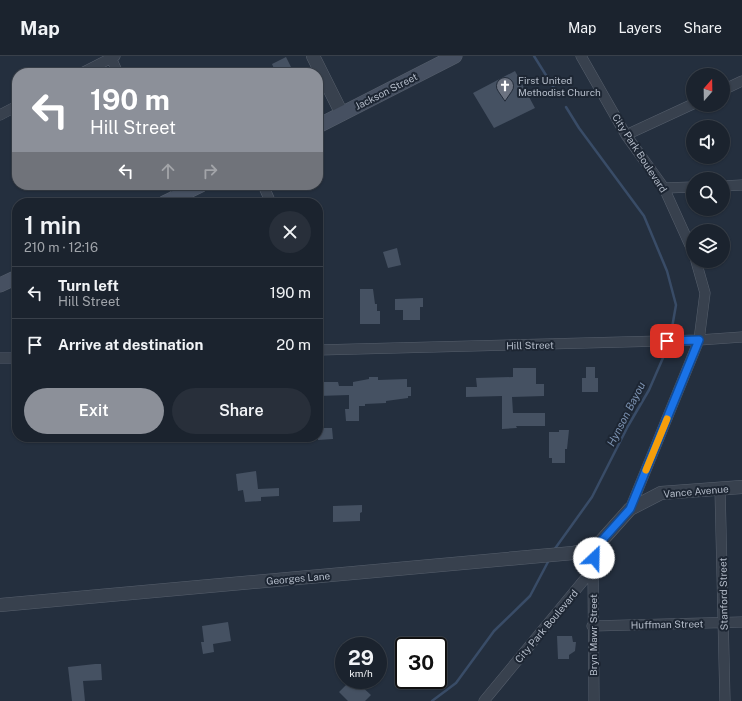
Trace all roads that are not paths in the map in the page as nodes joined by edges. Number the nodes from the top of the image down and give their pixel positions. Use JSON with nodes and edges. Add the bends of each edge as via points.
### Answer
{"nodes":[{"id":1,"x":313,"y":56,"type":"edge"},
{"id":2,"x":455,"y":56,"type":"edge"},
{"id":3,"x":581,"y":56,"type":"edge"},
{"id":4,"x":113,"y":57,"type":"edge"},
{"id":5,"x":92,"y":68,"type":"edge"},
{"id":6,"x":116,"y":68,"type":"edge"},
{"id":7,"x":319,"y":68,"type":"edge"},
{"id":8,"x":323,"y":76,"type":"edge"},
{"id":9,"x":742,"y":81,"type":"edge"},
{"id":10,"x":730,"y":87,"type":"edge"},
{"id":11,"x":686,"y":107,"type":"edge"},
{"id":12,"x":12,"y":109,"type":"edge"},
{"id":13,"x":342,"y":114,"type":"junction"},
{"id":14,"x":0,"y":115,"type":"edge"},
{"id":15,"x":323,"y":124,"type":"edge"},
{"id":16,"x":626,"y":135,"type":"junction"},
{"id":17,"x":742,"y":185,"type":"edge"},
{"id":18,"x":730,"y":186,"type":"edge"},
{"id":19,"x":686,"y":187,"type":"edge"},
{"id":20,"x":664,"y":188,"type":"junction"},
{"id":21,"x":176,"y":190,"type":"edge"},
{"id":22,"x":169,"y":198,"type":"edge"},
{"id":23,"x":686,"y":237,"type":"edge"},
{"id":24,"x":698,"y":268,"type":"edge"},
{"id":25,"x":12,"y":279,"type":"edge"},
{"id":26,"x":0,"y":285,"type":"edge"},
{"id":27,"x":742,"y":337,"type":"edge"},
{"id":28,"x":699,"y":340,"type":"junction"},
{"id":29,"x":323,"y":350,"type":"edge"},
{"id":30,"x":0,"y":358,"type":"edge"},
{"id":31,"x":12,"y":358,"type":"edge"},
{"id":32,"x":742,"y":487,"type":"edge"},
{"id":33,"x":720,"y":488,"type":"junction"},
{"id":34,"x":630,"y":509,"type":"junction"},
{"id":35,"x":596,"y":547,"type":"junction"},
{"id":36,"x":592,"y":569,"type":"junction"},
{"id":37,"x":0,"y":605,"type":"edge"},
{"id":38,"x":723,"y":622,"type":"junction"},
{"id":39,"x":742,"y":622,"type":"edge"},
{"id":40,"x":592,"y":626,"type":"junction"},
{"id":41,"x":484,"y":701,"type":"edge"},
{"id":42,"x":594,"y":701,"type":"edge"},
{"id":43,"x":725,"y":701,"type":"edge"}],
"edges":[{"from":1,"to":7,"type":"street"},
{"from":2,"to":13,"type":"main road","name":"Jackson Street"},
{"from":3,"to":16,"type":"street","name":"City Park Boulevard"},
{"from":4,"to":5,"type":"street"},
{"from":4,"to":6,"type":"street"},
{"from":8,"to":13,"type":"street"},
{"from":9,"to":10,"type":"street"},
{"from":11,"to":16,"type":"street"},
{"from":12,"to":14,"type":"street"},
{"from":13,"to":15,"type":"main road","name":"Jackson Street"},
{"from":16,"to":20,"type":"street","name":"City Park Boulevard"},
{"from":17,"to":18,"type":"street"},
{"from":19,"to":20,"type":"street"},
{"from":20,"to":23,"type":"street","name":"City Park Boulevard"},
{"from":21,"to":22,"type":"main road"},
{"from":24,"to":28,"type":"street","via":[[705,293]]},
{"from":25,"to":26,"type":"main road"},
{"from":27,"to":28,"type":"street","name":"Hill Street"},
{"from":28,"to":29,"type":"street","name":"Hill Street"},
{"from":28,"to":34,"type":"street"},
{"from":30,"to":31,"type":"street"},
{"from":32,"to":33,"type":"street","name":"Vance Avenue"},
{"from":33,"to":34,"type":"street","name":"Vance Avenue","via":[[661,493]]},
{"from":33,"to":38,"type":"street","name":"Stanford Street"},
{"from":34,"to":35,"type":"street"},
{"from":35,"to":36,"type":"street","name":"City Park Boulevard"},
{"from":35,"to":37,"type":"street","name":"Georges Lane","via":[[574,553]]},
{"from":36,"to":40,"type":"street","name":"Bryn Mawr Street"},
{"from":36,"to":41,"type":"street","name":"City Park Boulevard"},
{"from":38,"to":39,"type":"street","name":"Huffman Street"},
{"from":38,"to":40,"type":"street","name":"Huffman Street"},
{"from":38,"to":43,"type":"street","name":"Stanford Street"},
{"from":40,"to":42,"type":"street","name":"Bryn Mawr Street"}]}
